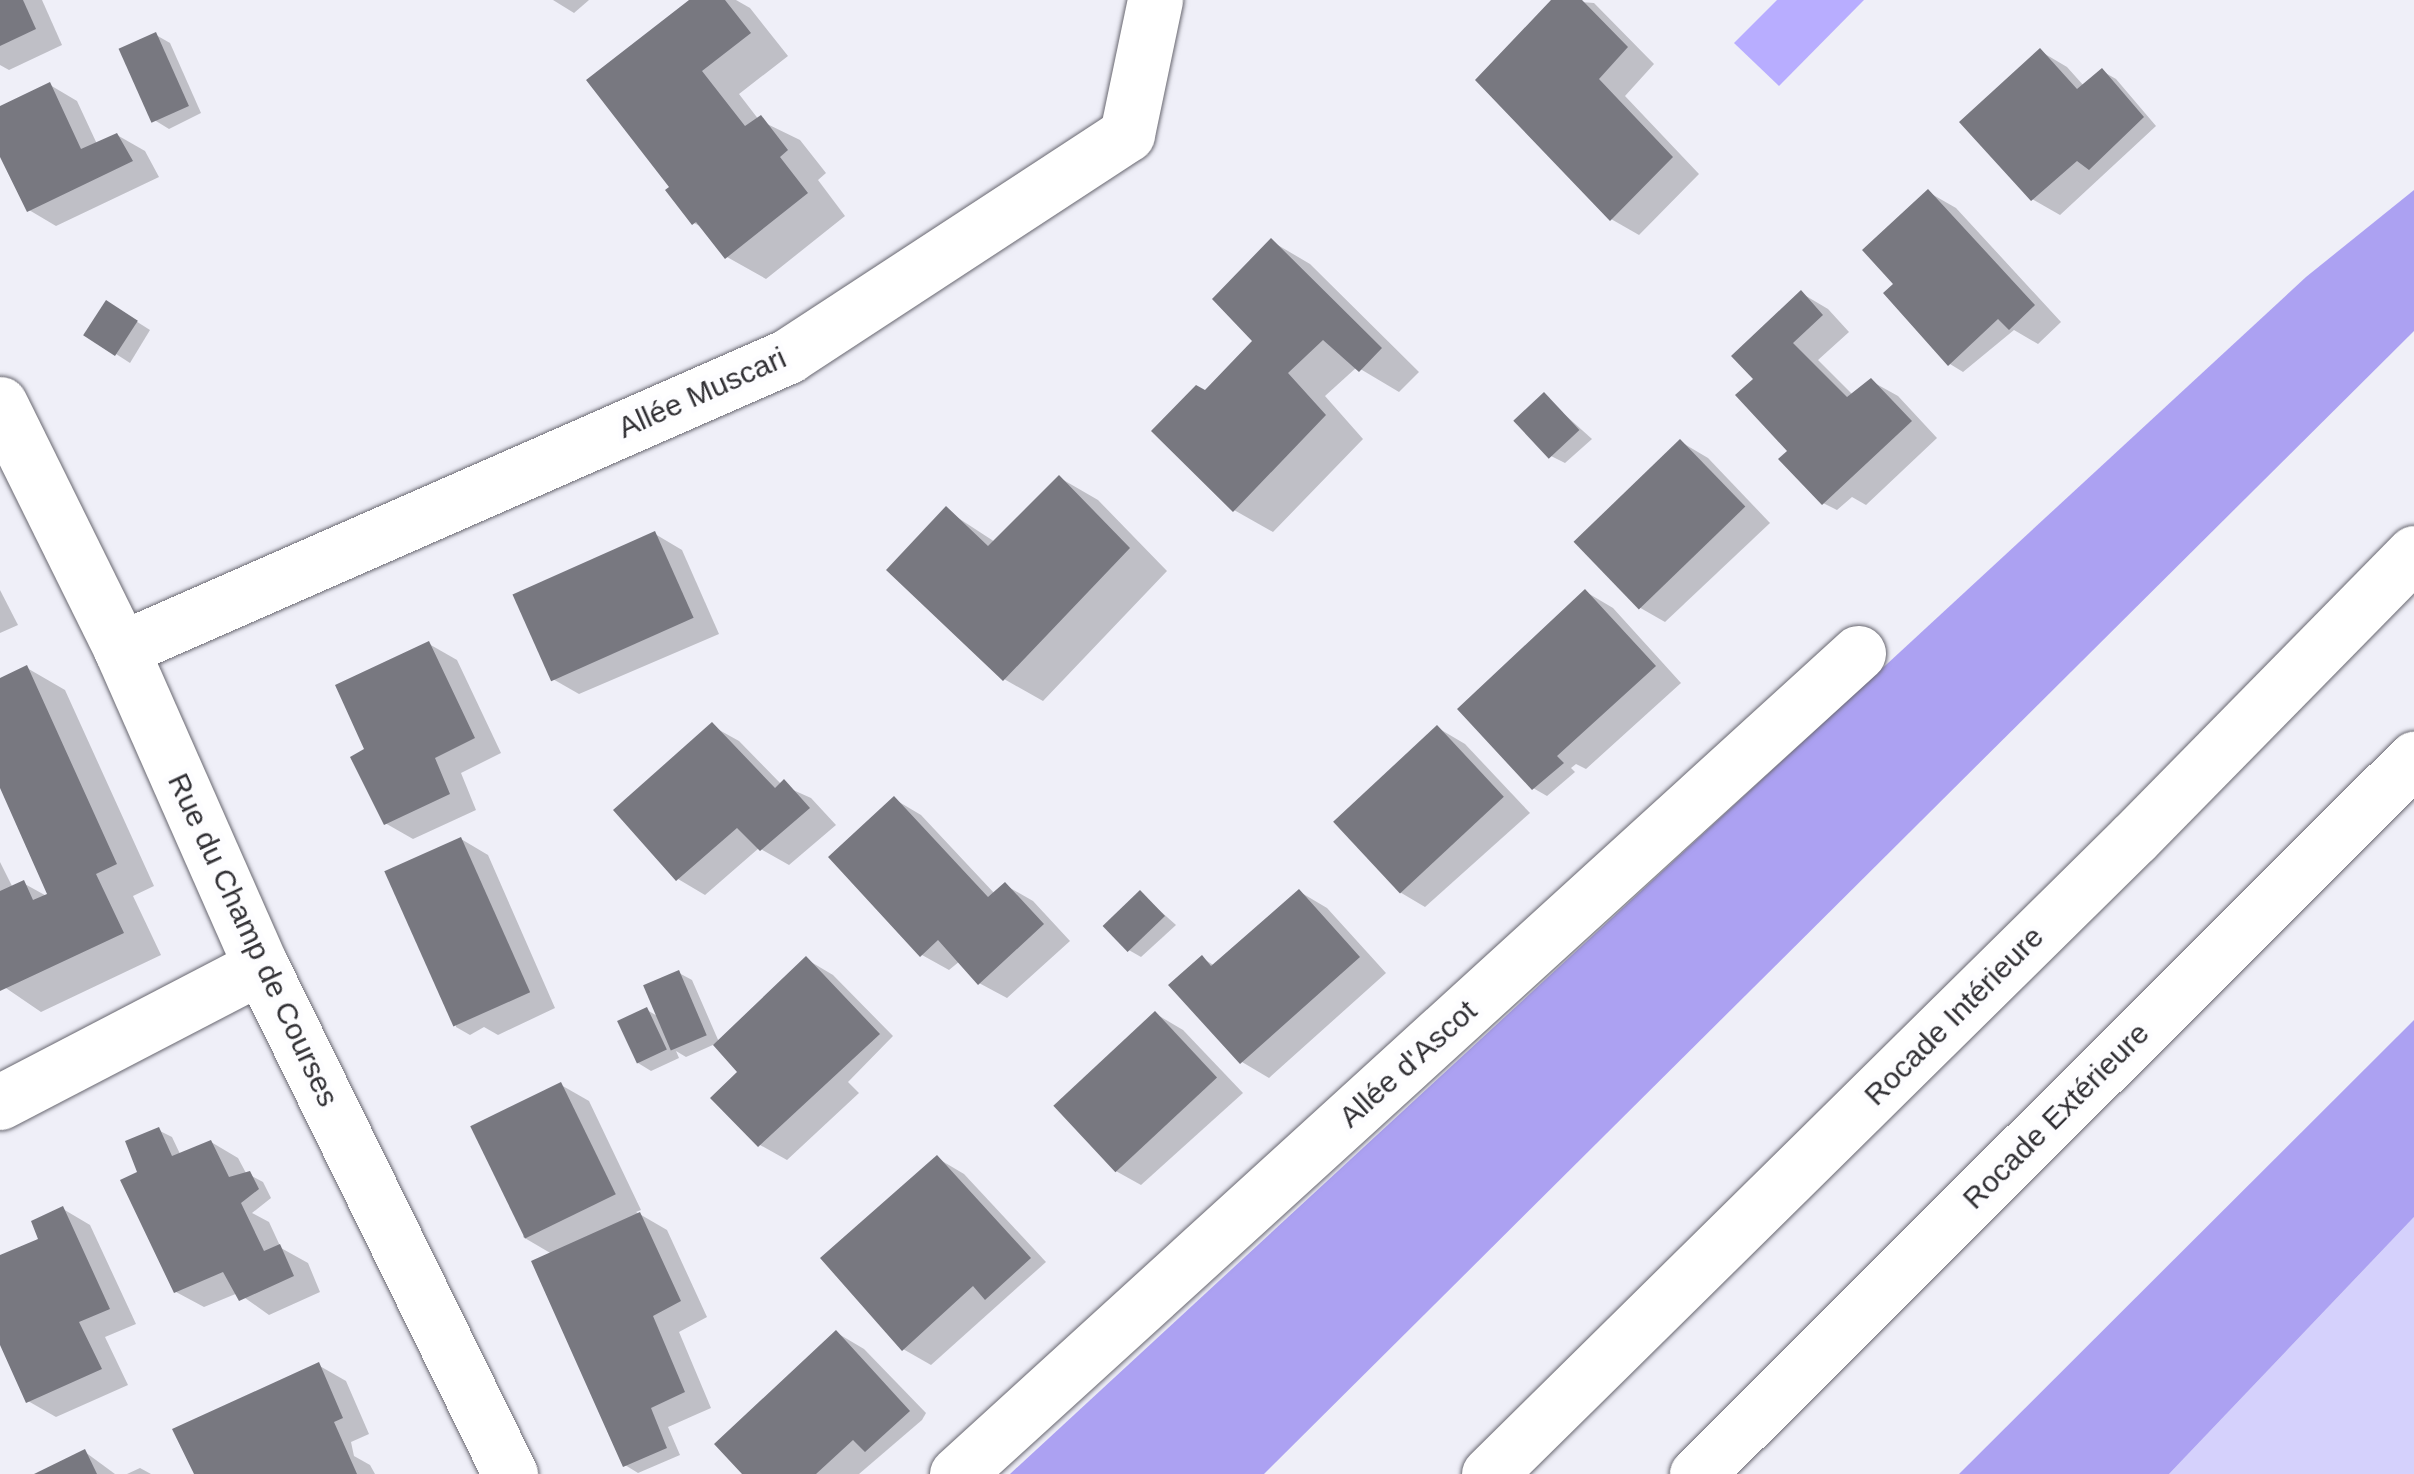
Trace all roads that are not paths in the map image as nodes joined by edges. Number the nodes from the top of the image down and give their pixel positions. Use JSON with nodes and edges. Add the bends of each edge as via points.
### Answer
{"nodes":[{"id":1,"x":1155,"y":0,"type":"edge"},
{"id":2,"x":0,"y":404,"type":"edge"},
{"id":3,"x":2414,"y":553,"type":"edge"},
{"id":4,"x":120,"y":649,"type":"junction"},
{"id":5,"x":1858,"y":653,"type":"dead end"},
{"id":6,"x":2414,"y":759,"type":"edge"},
{"id":7,"x":261,"y":966,"type":"junction"},
{"id":8,"x":0,"y":1102,"type":"edge"},
{"id":9,"x":510,"y":1474,"type":"edge"},
{"id":10,"x":957,"y":1474,"type":"edge"},
{"id":11,"x":1489,"y":1474,"type":"edge"},
{"id":12,"x":1697,"y":1474,"type":"edge"}],
"edges":[{"from":1,"to":4,"type":"main road","name":"Allée Muscari","via":[[1126,134],[788,356]]},
{"from":2,"to":4,"type":"main road","name":"Rue du Champ de Courses"},
{"from":3,"to":11,"type":"main road","name":"Rocade Intérieure","via":[[2135,838]]},
{"from":4,"to":7,"type":"main road","name":"Rue du Champ de Courses"},
{"from":5,"to":10,"type":"main road","name":"Allée d'Ascot"},
{"from":6,"to":12,"type":"main road","name":"Rocade Extérieure"},
{"from":7,"to":8,"type":"main road"},
{"from":7,"to":9,"type":"main road","name":"Rue du Champ de Courses"}]}
